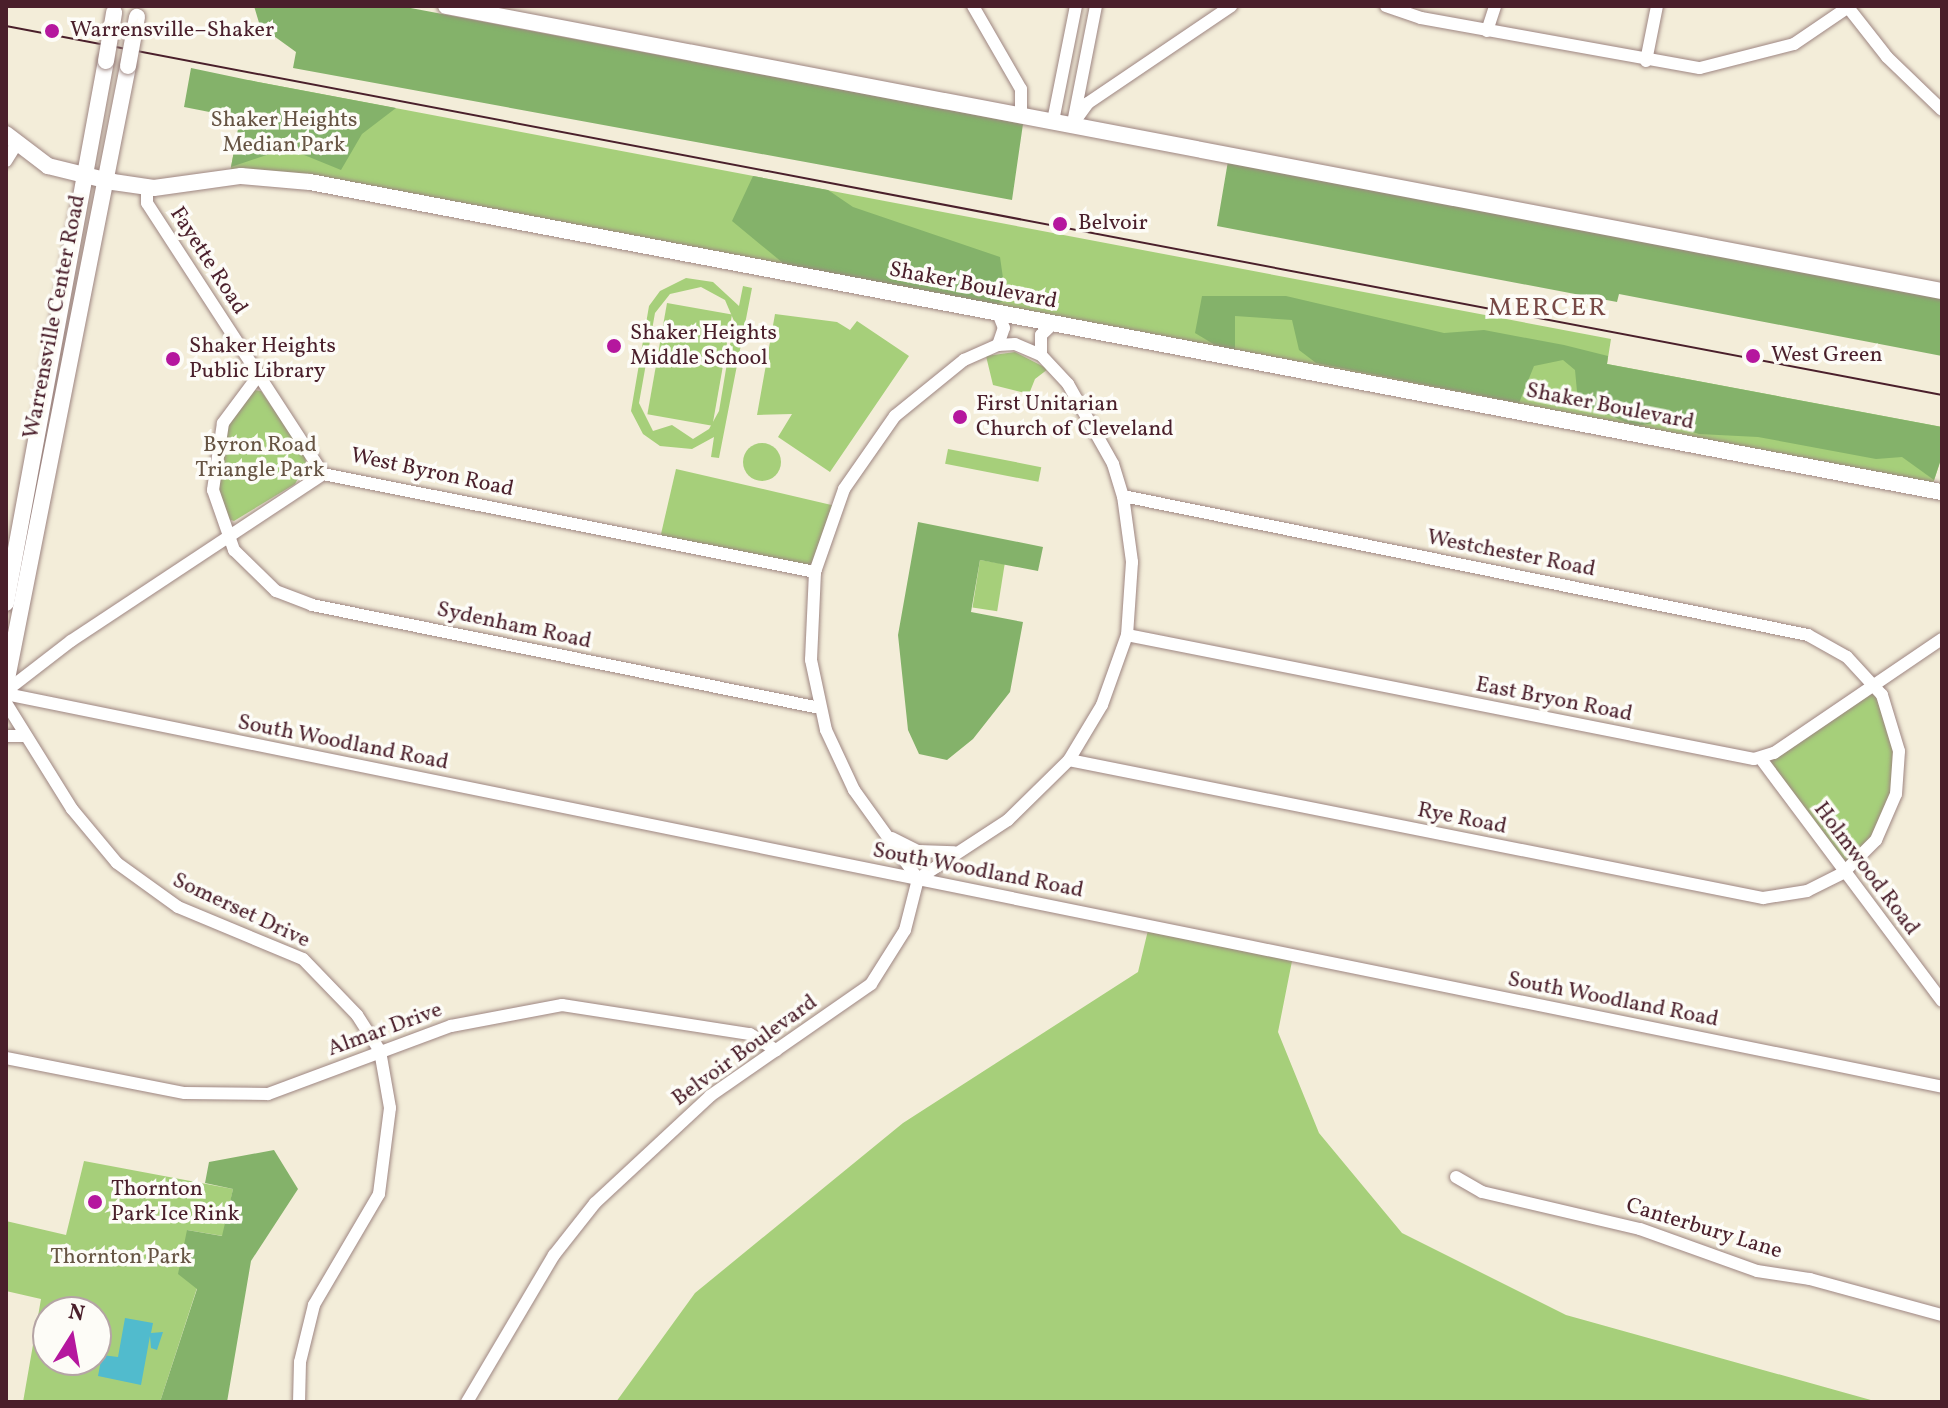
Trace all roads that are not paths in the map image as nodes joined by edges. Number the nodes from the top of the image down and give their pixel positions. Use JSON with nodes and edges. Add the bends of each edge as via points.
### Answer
{"nodes":[{"id":1,"x":446,"y":6,"type":"edge"},
{"id":2,"x":973,"y":6,"type":"edge"},
{"id":3,"x":1076,"y":6,"type":"edge"},
{"id":4,"x":1096,"y":6,"type":"edge"},
{"id":5,"x":1231,"y":6,"type":"edge"},
{"id":6,"x":1495,"y":6,"type":"edge"},
{"id":7,"x":1657,"y":6,"type":"edge"},
{"id":8,"x":1849,"y":7,"type":"edge"},
{"id":9,"x":115,"y":9,"type":"edge"},
{"id":10,"x":1391,"y":9,"type":"edge"},
{"id":11,"x":138,"y":12,"type":"edge"},
{"id":12,"x":1487,"y":31,"type":"junction"},
{"id":13,"x":1646,"y":61,"type":"junction"},
{"id":14,"x":1061,"y":84,"type":"junction"},
{"id":15,"x":1079,"y":88,"type":"junction"},
{"id":16,"x":1942,"y":110,"type":"edge"},
{"id":17,"x":1021,"y":115,"type":"junction"},
{"id":18,"x":1053,"y":121,"type":"junction"},
{"id":19,"x":1072,"y":125,"type":"junction"},
{"id":20,"x":11,"y":140,"type":"edge"},
{"id":21,"x":6,"y":161,"type":"edge"},
{"id":22,"x":86,"y":176,"type":"junction"},
{"id":23,"x":105,"y":180,"type":"junction"},
{"id":24,"x":147,"y":188,"type":"junction"},
{"id":25,"x":1942,"y":291,"type":"edge"},
{"id":26,"x":998,"y":313,"type":"junction"},
{"id":27,"x":1054,"y":323,"type":"junction"},
{"id":28,"x":998,"y":345,"type":"junction"},
{"id":29,"x":1041,"y":355,"type":"junction"},
{"id":30,"x":258,"y":376,"type":"junction"},
{"id":31,"x":323,"y":474,"type":"junction"},
{"id":32,"x":1942,"y":492,"type":"edge"},
{"id":33,"x":1123,"y":496,"type":"junction"},
{"id":34,"x":226,"y":537,"type":"junction"},
{"id":35,"x":815,"y":572,"type":"junction"},
{"id":36,"x":6,"y":603,"type":"edge"},
{"id":37,"x":1127,"y":635,"type":"junction"},
{"id":38,"x":1942,"y":639,"type":"edge"},
{"id":39,"x":6,"y":684,"type":"edge"},
{"id":40,"x":1874,"y":685,"type":"junction"},
{"id":41,"x":6,"y":693,"type":"edge"},
{"id":42,"x":6,"y":703,"type":"edge"},
{"id":43,"x":820,"y":708,"type":"junction"},
{"id":44,"x":6,"y":736,"type":"edge"},
{"id":45,"x":25,"y":736,"type":"junction"},
{"id":46,"x":1761,"y":759,"type":"junction"},
{"id":47,"x":1069,"y":760,"type":"junction"},
{"id":48,"x":889,"y":837,"type":"junction"},
{"id":49,"x":957,"y":852,"type":"junction"},
{"id":50,"x":1843,"y":873,"type":"junction"},
{"id":51,"x":918,"y":879,"type":"junction"},
{"id":52,"x":1942,"y":1001,"type":"edge"},
{"id":53,"x":776,"y":1050,"type":"junction"},
{"id":54,"x":380,"y":1051,"type":"junction"},
{"id":55,"x":6,"y":1058,"type":"edge"},
{"id":56,"x":1942,"y":1087,"type":"edge"},
{"id":57,"x":1456,"y":1177,"type":"dead end"},
{"id":58,"x":1942,"y":1315,"type":"edge"},
{"id":59,"x":299,"y":1402,"type":"edge"},
{"id":60,"x":467,"y":1402,"type":"edge"}],
"edges":[{"from":1,"to":17,"type":"main road"},
{"from":2,"to":17,"type":"street","via":[[1021,89]]},
{"from":3,"to":14,"type":"street"},
{"from":4,"to":15,"type":"street"},
{"from":5,"to":19,"type":"street","via":[[1088,103]]},
{"from":6,"to":12,"type":"street"},
{"from":7,"to":13,"type":"street"},
{"from":8,"to":13,"type":"street","via":[[1794,44],[1766,55],[1700,68]]},
{"from":8,"to":16,"type":"street","via":[[1887,57]]},
{"from":9,"to":22,"type":"main road","name":"Warrensville Center Road","bridge":true},
{"from":10,"to":12,"type":"street"},
{"from":11,"to":23,"type":"main road","name":"Warrensville Center Road","bridge":true},
{"from":12,"to":13,"type":"street"},
{"from":14,"to":15,"type":"street","via":[[1068,93]]},
{"from":14,"to":18,"type":"street"},
{"from":15,"to":19,"type":"street"},
{"from":17,"to":18,"type":"main road"},
{"from":18,"to":19,"type":"main road"},
{"from":19,"to":25,"type":"main road"},
{"from":20,"to":21,"type":"street"},
{"from":20,"to":22,"type":"main road","name":"Shaker Boulevard","via":[[39,162]]},
{"from":22,"to":23,"type":"main road","name":"Shaker Boulevard"},
{"from":22,"to":36,"type":"main road","name":"Warrensville Center Road"},
{"from":23,"to":24,"type":"main road","name":"Shaker Boulevard"},
{"from":23,"to":39,"type":"main road","name":"Warrensville Center Road"},
{"from":24,"to":26,"type":"main road","name":"Shaker Boulevard","via":[[241,176],[297,180]]},
{"from":24,"to":30,"type":"street","name":"Fayette Road","via":[[147,203]]},
{"from":26,"to":27,"type":"main road","name":"Shaker Boulevard"},
{"from":26,"to":28,"type":"street","via":[[1004,328]]},
{"from":27,"to":29,"type":"street","via":[[1041,335]]},
{"from":27,"to":32,"type":"main road","name":"Shaker Boulevard"},
{"from":28,"to":29,"type":"street","via":[[1021,345]]},
{"from":28,"to":35,"type":"street","via":[[964,360],[922,390],[872,443],[836,505]]},
{"from":29,"to":33,"type":"street","via":[[1090,417]]},
{"from":30,"to":31,"type":"street","name":"Fayette Road"},
{"from":30,"to":34,"type":"street","via":[[228,411],[216,446],[213,490]]},
{"from":31,"to":34,"type":"street","name":"West Byron Road"},
{"from":31,"to":35,"type":"street","name":"West Byron Road"},
{"from":33,"to":37,"type":"street","via":[[1132,562]]},
{"from":33,"to":40,"type":"street","name":"Westchester Road","via":[[1797,632],[1847,657]]},
{"from":34,"to":41,"type":"street","name":"West Byron Road"},
{"from":34,"to":43,"type":"street","name":"Sydenham Road","via":[[257,578],[298,601]]},
{"from":35,"to":43,"type":"street","via":[[810,645]]},
{"from":37,"to":46,"type":"street","name":"East Bryon Road"},
{"from":37,"to":47,"type":"street","via":[[1102,705]]},
{"from":38,"to":40,"type":"street"},
{"from":40,"to":46,"type":"street"},
{"from":40,"to":50,"type":"street","via":[[1895,732],[1898,782],[1876,840]]},
{"from":41,"to":51,"type":"street","name":"South Woodland Road"},
{"from":42,"to":45,"type":"street","name":"Somerset Drive"},
{"from":43,"to":48,"type":"street","via":[[854,790]]},
{"from":44,"to":45,"type":"street"},
{"from":45,"to":54,"type":"street","name":"Somerset Drive","via":[[91,835],[117,863],[178,907],[303,959],[331,984]]},
{"from":46,"to":50,"type":"street","name":"Holmwood Road"},
{"from":47,"to":49,"type":"street","via":[[1008,820]]},
{"from":47,"to":50,"type":"street","name":"Rye Road","via":[[1751,897],[1797,894]]},
{"from":48,"to":49,"type":"street","via":[[918,851]]},
{"from":48,"to":51,"type":"street"},
{"from":49,"to":51,"type":"street"},
{"from":50,"to":52,"type":"street","name":"Holmwood Road"},
{"from":51,"to":53,"type":"street","name":"Belvoir Boulevard","via":[[905,930],[879,975]]},
{"from":51,"to":56,"type":"street","name":"South Woodland Road"},
{"from":53,"to":54,"type":"street","name":"Almar Drive","via":[[750,1034],[562,1005],[467,1022]]},
{"from":53,"to":60,"type":"street","name":"Belvoir Boulevard","via":[[710,1096],[595,1203],[554,1255]]},
{"from":54,"to":55,"type":"street","name":"Almar Drive","via":[[268,1094],[228,1096],[185,1093]]},
{"from":54,"to":59,"type":"street","name":"Somerset Drive","via":[[390,1108],[379,1194],[314,1305],[300,1362]]},
{"from":57,"to":58,"type":"street","name":"Canterbury Lane","via":[[1482,1192],[1638,1228],[1757,1271],[1810,1279]]}]}
